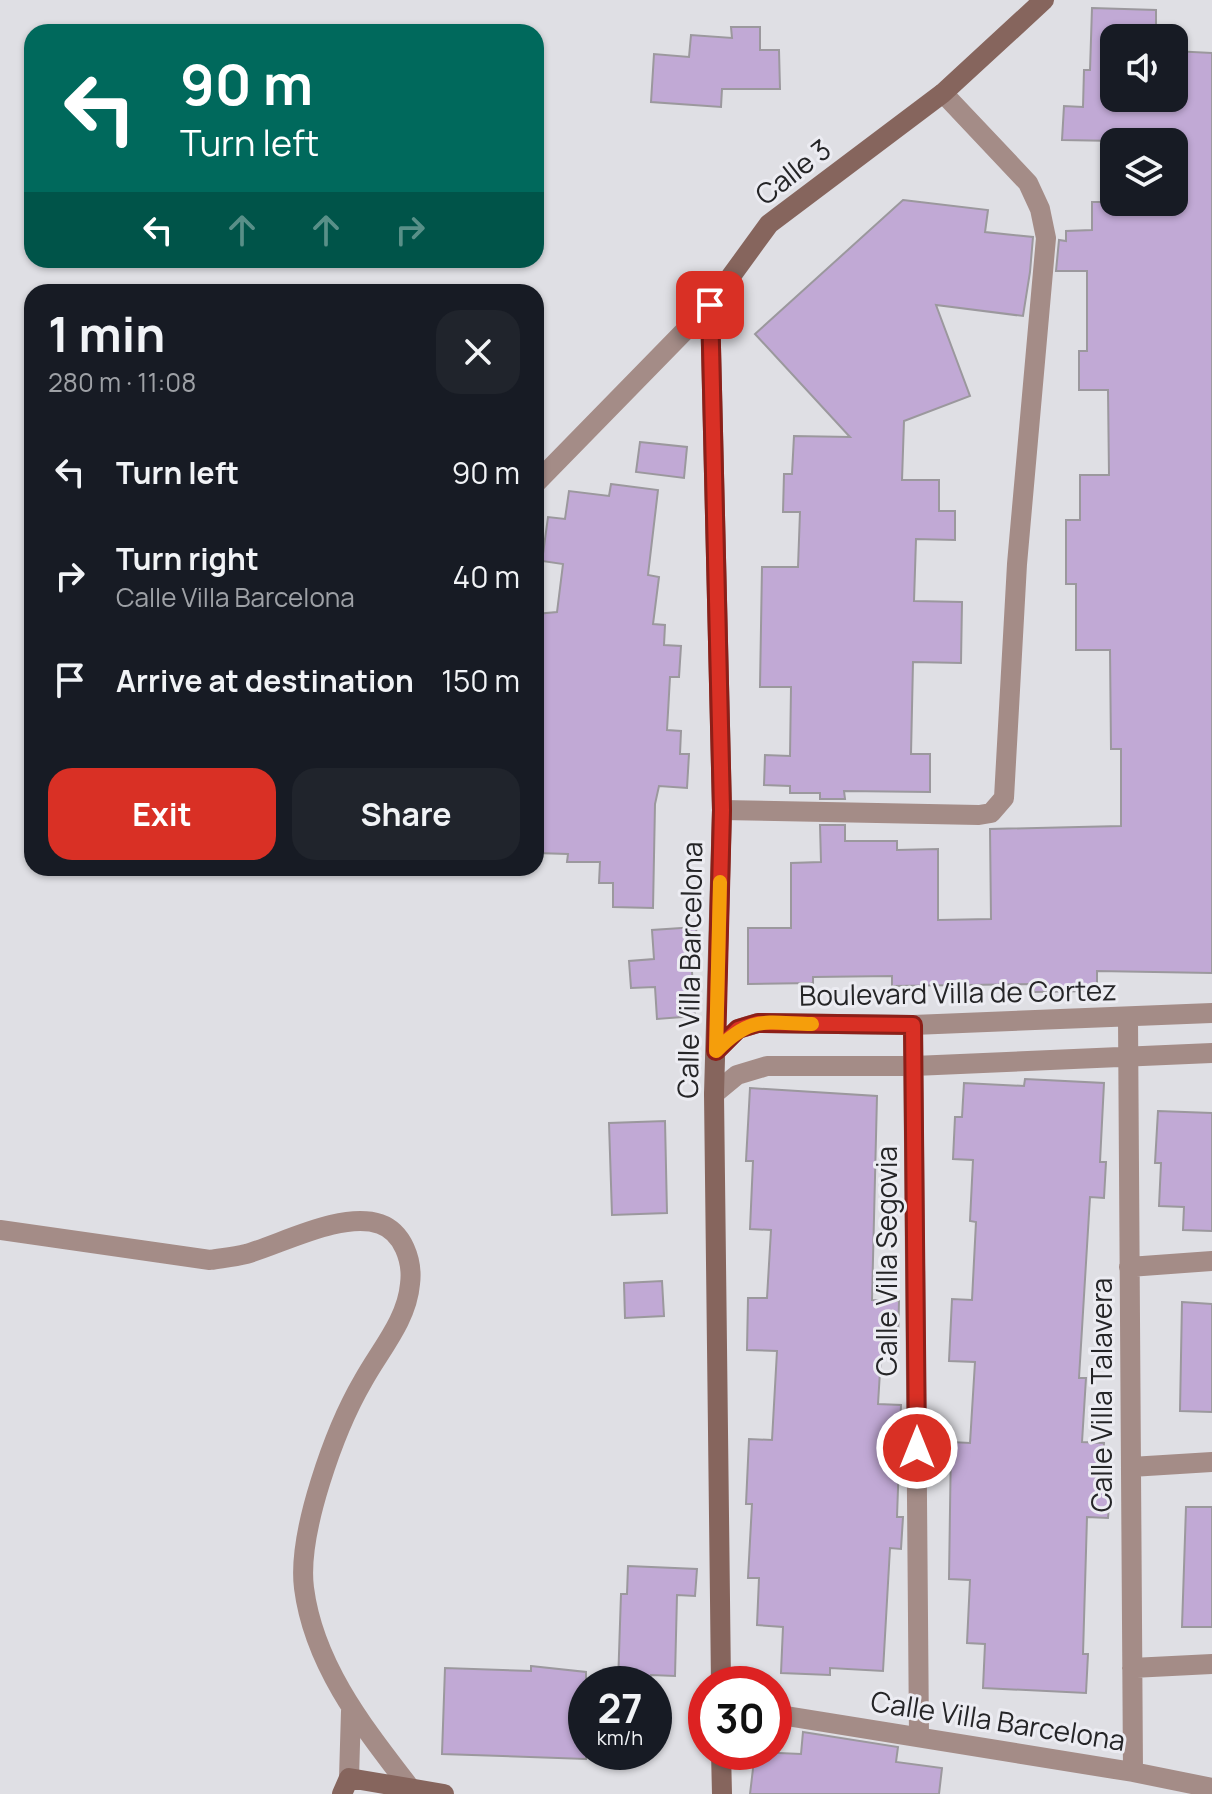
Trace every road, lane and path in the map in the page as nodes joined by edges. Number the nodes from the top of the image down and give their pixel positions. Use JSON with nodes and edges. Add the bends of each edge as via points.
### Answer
{"nodes":[{"id":1,"x":1044,"y":0,"type":"edge"},
{"id":2,"x":943,"y":93,"type":"junction"},
{"id":3,"x":710,"y":305,"type":"junction"},
{"id":4,"x":544,"y":475,"type":"edge"},
{"id":5,"x":722,"y":810,"type":"junction"},
{"id":6,"x":1212,"y":1013,"type":"edge"},
{"id":7,"x":1128,"y":1018,"type":"junction"},
{"id":8,"x":913,"y":1025,"type":"junction"},
{"id":9,"x":716,"y":1051,"type":"junction"},
{"id":10,"x":1212,"y":1053,"type":"edge"},
{"id":11,"x":1129,"y":1055,"type":"junction"},
{"id":12,"x":914,"y":1066,"type":"junction"},
{"id":13,"x":714,"y":1094,"type":"junction"},
{"id":14,"x":0,"y":1230,"type":"edge"},
{"id":15,"x":1212,"y":1261,"type":"edge"},
{"id":16,"x":1129,"y":1267,"type":"junction"},
{"id":17,"x":1212,"y":1462,"type":"edge"},
{"id":18,"x":1131,"y":1467,"type":"junction"},
{"id":19,"x":1212,"y":1664,"type":"edge"},
{"id":20,"x":721,"y":1666,"type":"edge"},
{"id":21,"x":1132,"y":1668,"type":"junction"},
{"id":22,"x":351,"y":1711,"type":"junction"},
{"id":23,"x":792,"y":1717,"type":"edge"},
{"id":24,"x":919,"y":1736,"type":"junction"},
{"id":25,"x":721,"y":1770,"type":"edge"},
{"id":26,"x":1133,"y":1772,"type":"junction"},
{"id":27,"x":345,"y":1786,"type":"edge"},
{"id":28,"x":1212,"y":1788,"type":"edge"},
{"id":29,"x":410,"y":1791,"type":"edge"},
{"id":30,"x":444,"y":1794,"type":"edge"},
{"id":31,"x":722,"y":1794,"type":"edge"}],
"edges":[{"from":1,"to":2,"type":"street","name":"Calle 3"},
{"from":2,"to":3,"type":"street","name":"Calle 3","via":[[769,224]]},
{"from":2,"to":5,"type":"street","via":[[1028,183],[1046,238],[1017,564],[1004,798],[991,813],[979,815]]},
{"from":3,"to":4,"type":"street","name":"Calle 3"},
{"from":3,"to":5,"type":"street","name":"Calle Villa Barcelona"},
{"from":5,"to":9,"type":"street","name":"Calle Villa Barcelona"},
{"from":6,"to":7,"type":"street","name":"Boulevard Villa de Cortez"},
{"from":7,"to":8,"type":"street","name":"Boulevard Villa de Cortez"},
{"from":7,"to":11,"type":"street","name":"Calle Villa Talavera"},
{"from":8,"to":9,"type":"street","name":"Boulevard Villa de Cortez","via":[[758,1023],[738,1029]]},
{"from":8,"to":12,"type":"street","name":"Calle Villa Segovia"},
{"from":9,"to":13,"type":"street","name":"Calle Villa Barcelona"},
{"from":10,"to":11,"type":"street"},
{"from":11,"to":12,"type":"street"},
{"from":11,"to":16,"type":"street","name":"Calle Villa Talavera"},
{"from":12,"to":13,"type":"street","via":[[767,1066],[737,1075]]},
{"from":12,"to":24,"type":"street","name":"Calle Villa Segovia"},
{"from":13,"to":20,"type":"street","name":"Calle Villa Barcelona"},
{"from":14,"to":22,"type":"street","via":[[210,1260],[359,1221],[394,1232],[410,1262],[405,1308],[361,1383],[314,1505],[304,1554],[312,1622]]},
{"from":15,"to":16,"type":"street"},
{"from":16,"to":18,"type":"street","name":"Calle Villa Talavera"},
{"from":17,"to":18,"type":"street"},
{"from":18,"to":21,"type":"street","name":"Calle Villa Talavera"},
{"from":19,"to":21,"type":"street"},
{"from":21,"to":26,"type":"street","name":"Calle Villa Talavera"},
{"from":22,"to":27,"type":"street"},
{"from":22,"to":29,"type":"street"},
{"from":23,"to":24,"type":"street","name":"Calle Villa Barcelona"},
{"from":24,"to":26,"type":"street","name":"Calle Villa Barcelona"},
{"from":25,"to":31,"type":"street"},
{"from":26,"to":28,"type":"street","name":"Calle Villa Barcelona"},
{"from":27,"to":29,"type":"street"},
{"from":29,"to":30,"type":"street"}]}
